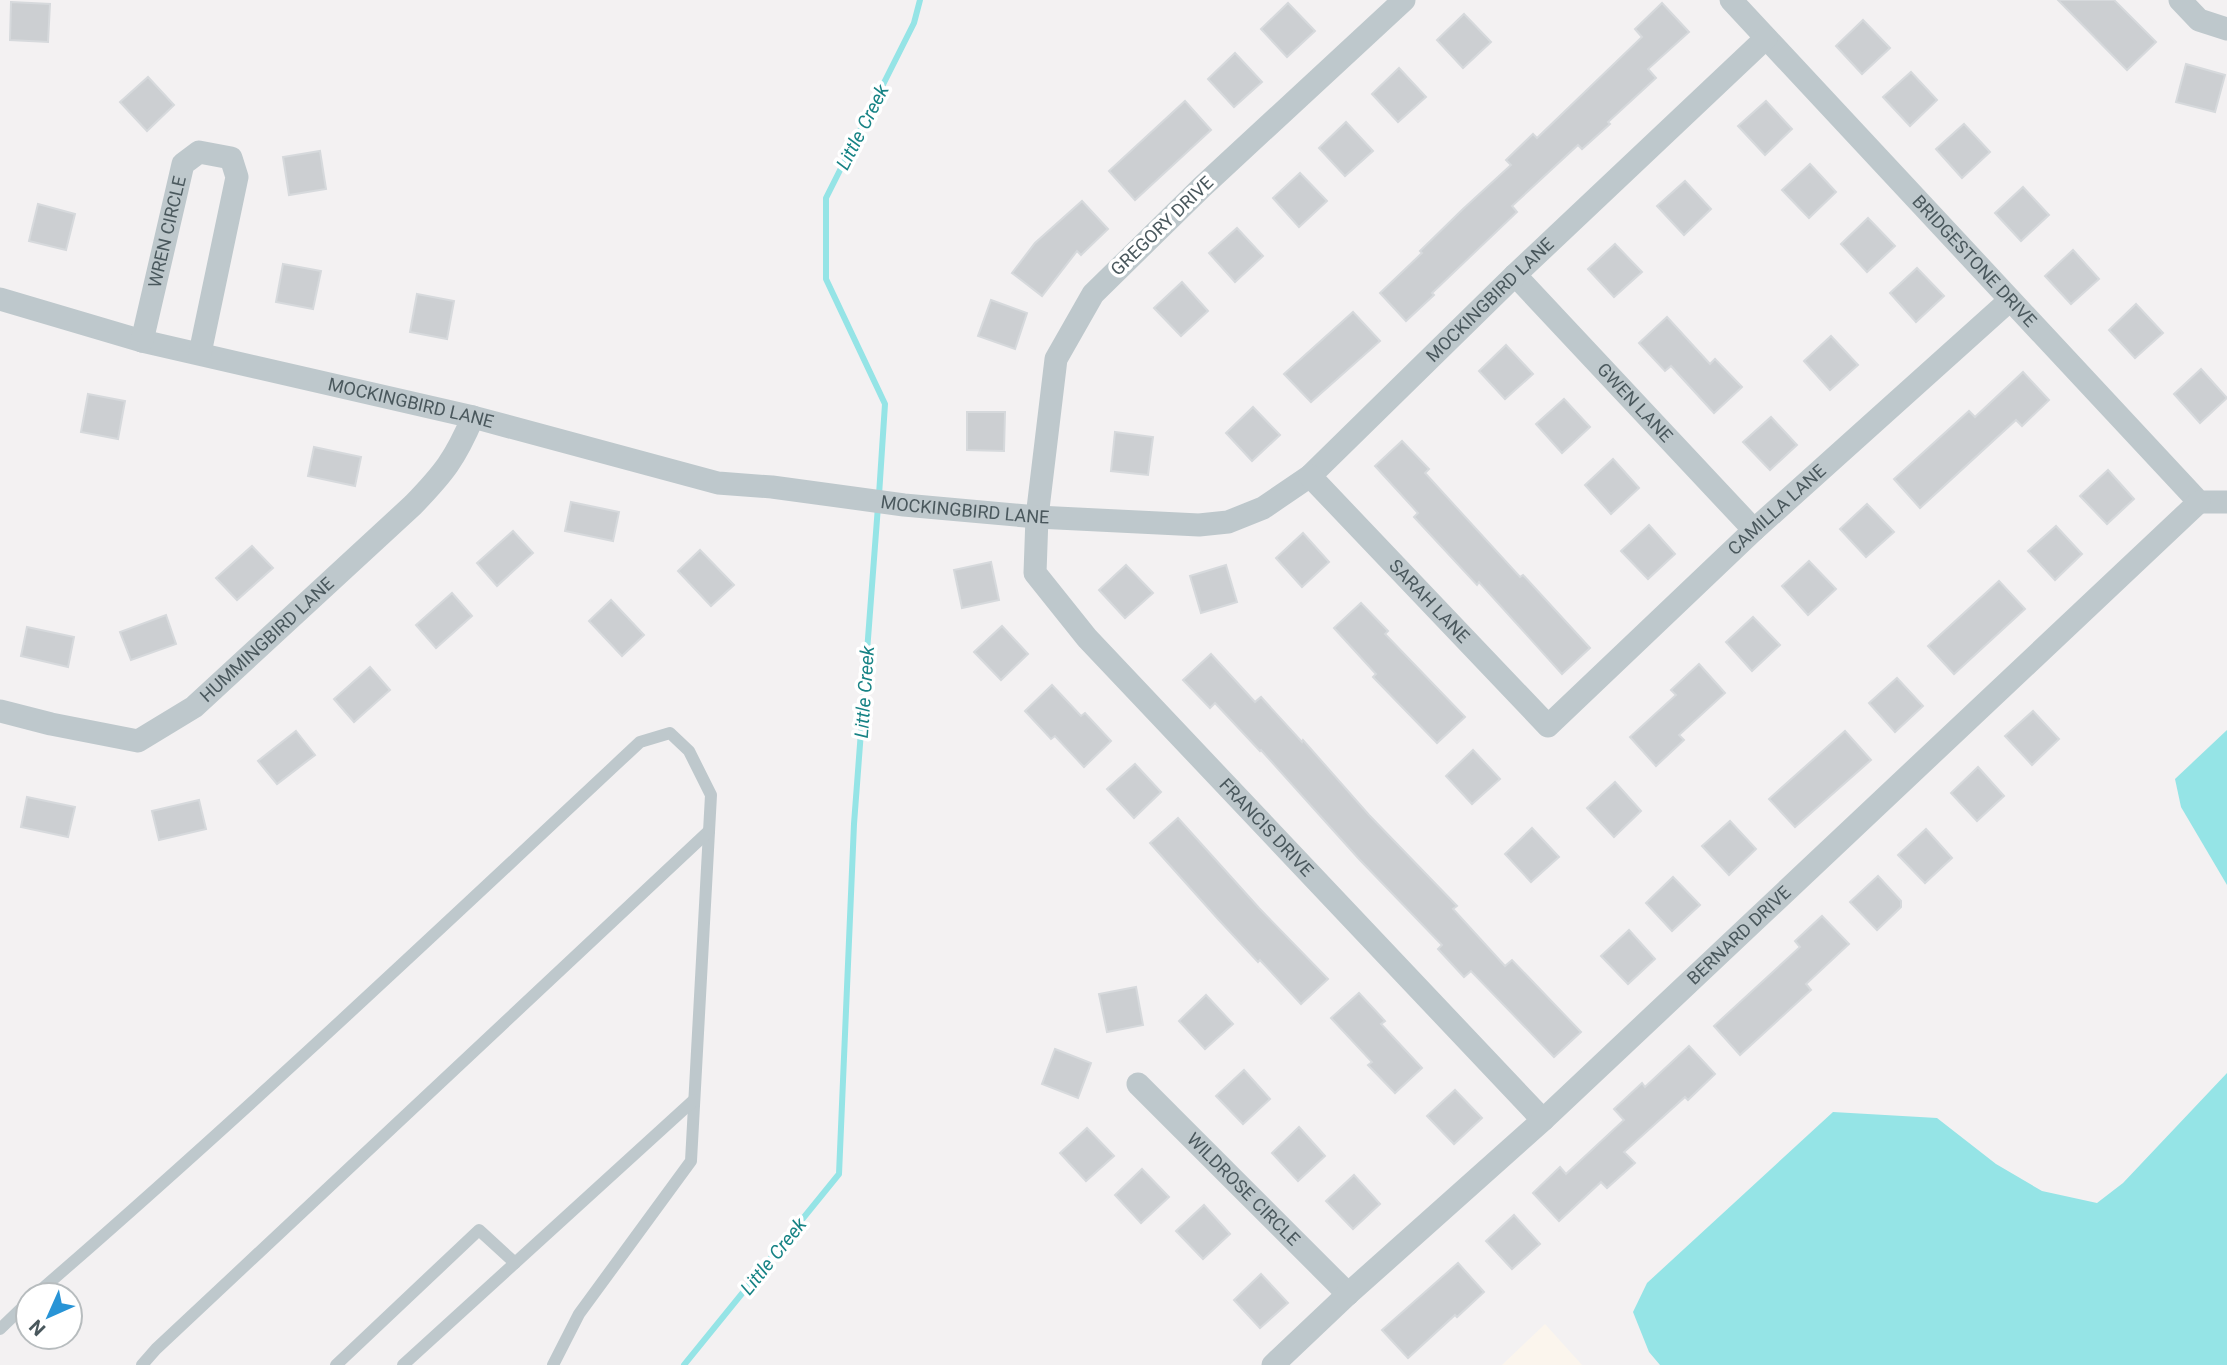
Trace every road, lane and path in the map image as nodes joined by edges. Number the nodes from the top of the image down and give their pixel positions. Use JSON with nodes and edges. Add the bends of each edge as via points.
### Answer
{"nodes":[{"id":1,"x":1404,"y":0,"type":"edge"},
{"id":2,"x":1731,"y":0,"type":"edge"},
{"id":3,"x":2180,"y":0,"type":"edge"},
{"id":4,"x":2227,"y":29,"type":"edge"},
{"id":5,"x":1766,"y":38,"type":"junction"},
{"id":6,"x":1514,"y":275,"type":"junction"},
{"id":7,"x":0,"y":299,"type":"edge"},
{"id":8,"x":2010,"y":300,"type":"junction"},
{"id":9,"x":142,"y":341,"type":"junction"},
{"id":10,"x":200,"y":353,"type":"junction"},
{"id":11,"x":472,"y":417,"type":"junction"},
{"id":12,"x":1310,"y":476,"type":"junction"},
{"id":13,"x":2199,"y":502,"type":"junction"},
{"id":14,"x":2227,"y":502,"type":"edge"},
{"id":15,"x":1037,"y":517,"type":"junction"},
{"id":16,"x":1754,"y":530,"type":"junction"},
{"id":17,"x":0,"y":711,"type":"edge"},
{"id":18,"x":1548,"y":726,"type":"joint"},
{"id":19,"x":709,"y":831,"type":"junction"},
{"id":20,"x":1138,"y":1084,"type":"dead end"},
{"id":21,"x":694,"y":1100,"type":"junction"},
{"id":22,"x":1543,"y":1120,"type":"junction"},
{"id":23,"x":514,"y":1263,"type":"junction"},
{"id":24,"x":51,"y":1281,"type":"edge"},
{"id":25,"x":1348,"y":1294,"type":"junction"},
{"id":26,"x":14,"y":1316,"type":"edge"},
{"id":27,"x":0,"y":1329,"type":"edge"},
{"id":28,"x":142,"y":1365,"type":"edge"},
{"id":29,"x":336,"y":1365,"type":"edge"},
{"id":30,"x":403,"y":1365,"type":"edge"},
{"id":31,"x":553,"y":1365,"type":"edge"},
{"id":32,"x":1273,"y":1365,"type":"edge"}],
"edges":[{"from":1,"to":15,"type":"street","name":"GREGORY DRIVE","via":[[1093,294],[1056,359]]},
{"from":2,"to":5,"type":"street","name":"BRIDGESTONE DRIVE"},
{"from":3,"to":4,"type":"street","via":[[2199,20]]},
{"from":5,"to":6,"type":"street","name":"MOCKINGBIRD LANE"},
{"from":5,"to":8,"type":"street","name":"BRIDGESTONE DRIVE"},
{"from":6,"to":12,"type":"street","name":"MOCKINGBIRD LANE"},
{"from":6,"to":16,"type":"street","name":"GWEN LANE"},
{"from":7,"to":9,"type":"street","name":"MOCKINGBIRD LANE"},
{"from":8,"to":13,"type":"street","name":"BRIDGESTONE DRIVE"},
{"from":8,"to":16,"type":"street","name":"CAMILLA LANE"},
{"from":9,"to":10,"type":"street","name":"MOCKINGBIRD LANE"},
{"from":9,"to":10,"type":"street","name":"WREN CIRCLE","via":[[183,164],[199,152],[230,158],[237,177]]},
{"from":10,"to":11,"type":"street","name":"MOCKINGBIRD LANE"},
{"from":11,"to":15,"type":"street","name":"MOCKINGBIRD LANE","via":[[718,483]]},
{"from":11,"to":17,"type":"street","name":"HUMMINGBIRD LANE","via":[[442,474],[194,707],[138,741]]},
{"from":12,"to":15,"type":"street","name":"MOCKINGBIRD LANE","via":[[1263,508],[1228,522],[1199,525]]},
{"from":12,"to":18,"type":"street","name":"SARAH LANE"},
{"from":13,"to":14,"type":"street"},
{"from":13,"to":22,"type":"street","name":"BERNARD DRIVE"},
{"from":15,"to":22,"type":"street","name":"FRANCIS DRIVE","via":[[1035,573],[1087,638]]},
{"from":16,"to":18,"type":"street","name":"CAMILLA LANE"},
{"from":19,"to":21,"type":"lane"},
{"from":19,"to":24,"type":"lane","via":[[711,794],[689,751],[670,733],[640,742]]},
{"from":19,"to":28,"type":"lane"},
{"from":20,"to":25,"type":"street","name":"WILDROSE CIRCLE"},
{"from":21,"to":23,"type":"lane"},
{"from":21,"to":31,"type":"lane","via":[[691,1161],[579,1314]]},
{"from":22,"to":25,"type":"street","name":"BERNARD DRIVE"},
{"from":23,"to":29,"type":"lane","via":[[479,1230]]},
{"from":23,"to":30,"type":"lane"},
{"from":25,"to":32,"type":"street","name":"BERNARD DRIVE"},
{"from":26,"to":27,"type":"lane"}]}
